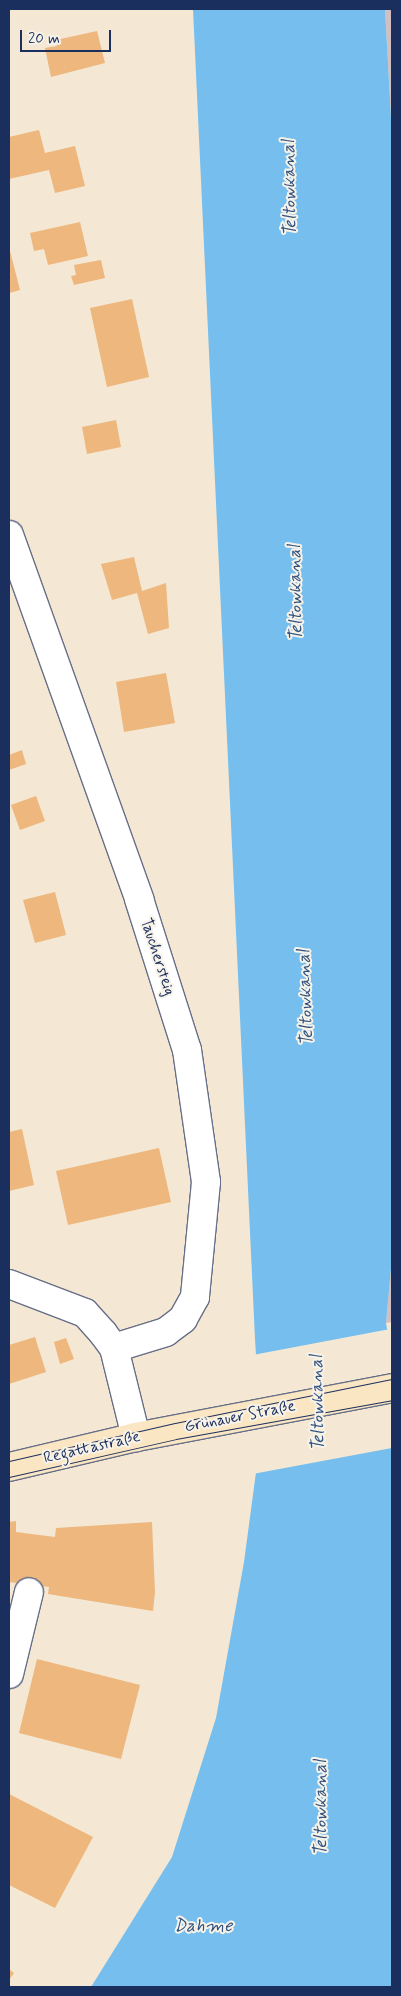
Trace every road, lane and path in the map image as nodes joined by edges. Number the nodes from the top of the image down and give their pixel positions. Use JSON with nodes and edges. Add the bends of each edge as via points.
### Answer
{"nodes":[{"id":1,"x":9,"y":534,"type":"edge"},
{"id":2,"x":9,"y":1284,"type":"edge"},
{"id":3,"x":114,"y":1348,"type":"junction"},
{"id":4,"x":392,"y":1388,"type":"edge"},
{"id":5,"x":176,"y":1430,"type":"joint"},
{"id":6,"x":136,"y":1437,"type":"junction"},
{"id":7,"x":9,"y":1467,"type":"edge"},
{"id":8,"x":30,"y":1592,"type":"dead end"},
{"id":9,"x":9,"y":1674,"type":"edge"}],
"edges":[{"from":1,"to":3,"type":"street","name":"Tauchersteig","via":[[139,899],[187,1050],[206,1182],[195,1297],[183,1319],[166,1332]]},
{"from":2,"to":3,"type":"street","via":[[85,1313]]},
{"from":3,"to":6,"type":"street"},
{"from":4,"to":5,"type":"main road","name":"Grünauer Straße"},
{"from":5,"to":6,"type":"main road","name":"Regattastraße"},
{"from":6,"to":7,"type":"main road","name":"Regattastraße"},
{"from":8,"to":9,"type":"street"}]}
